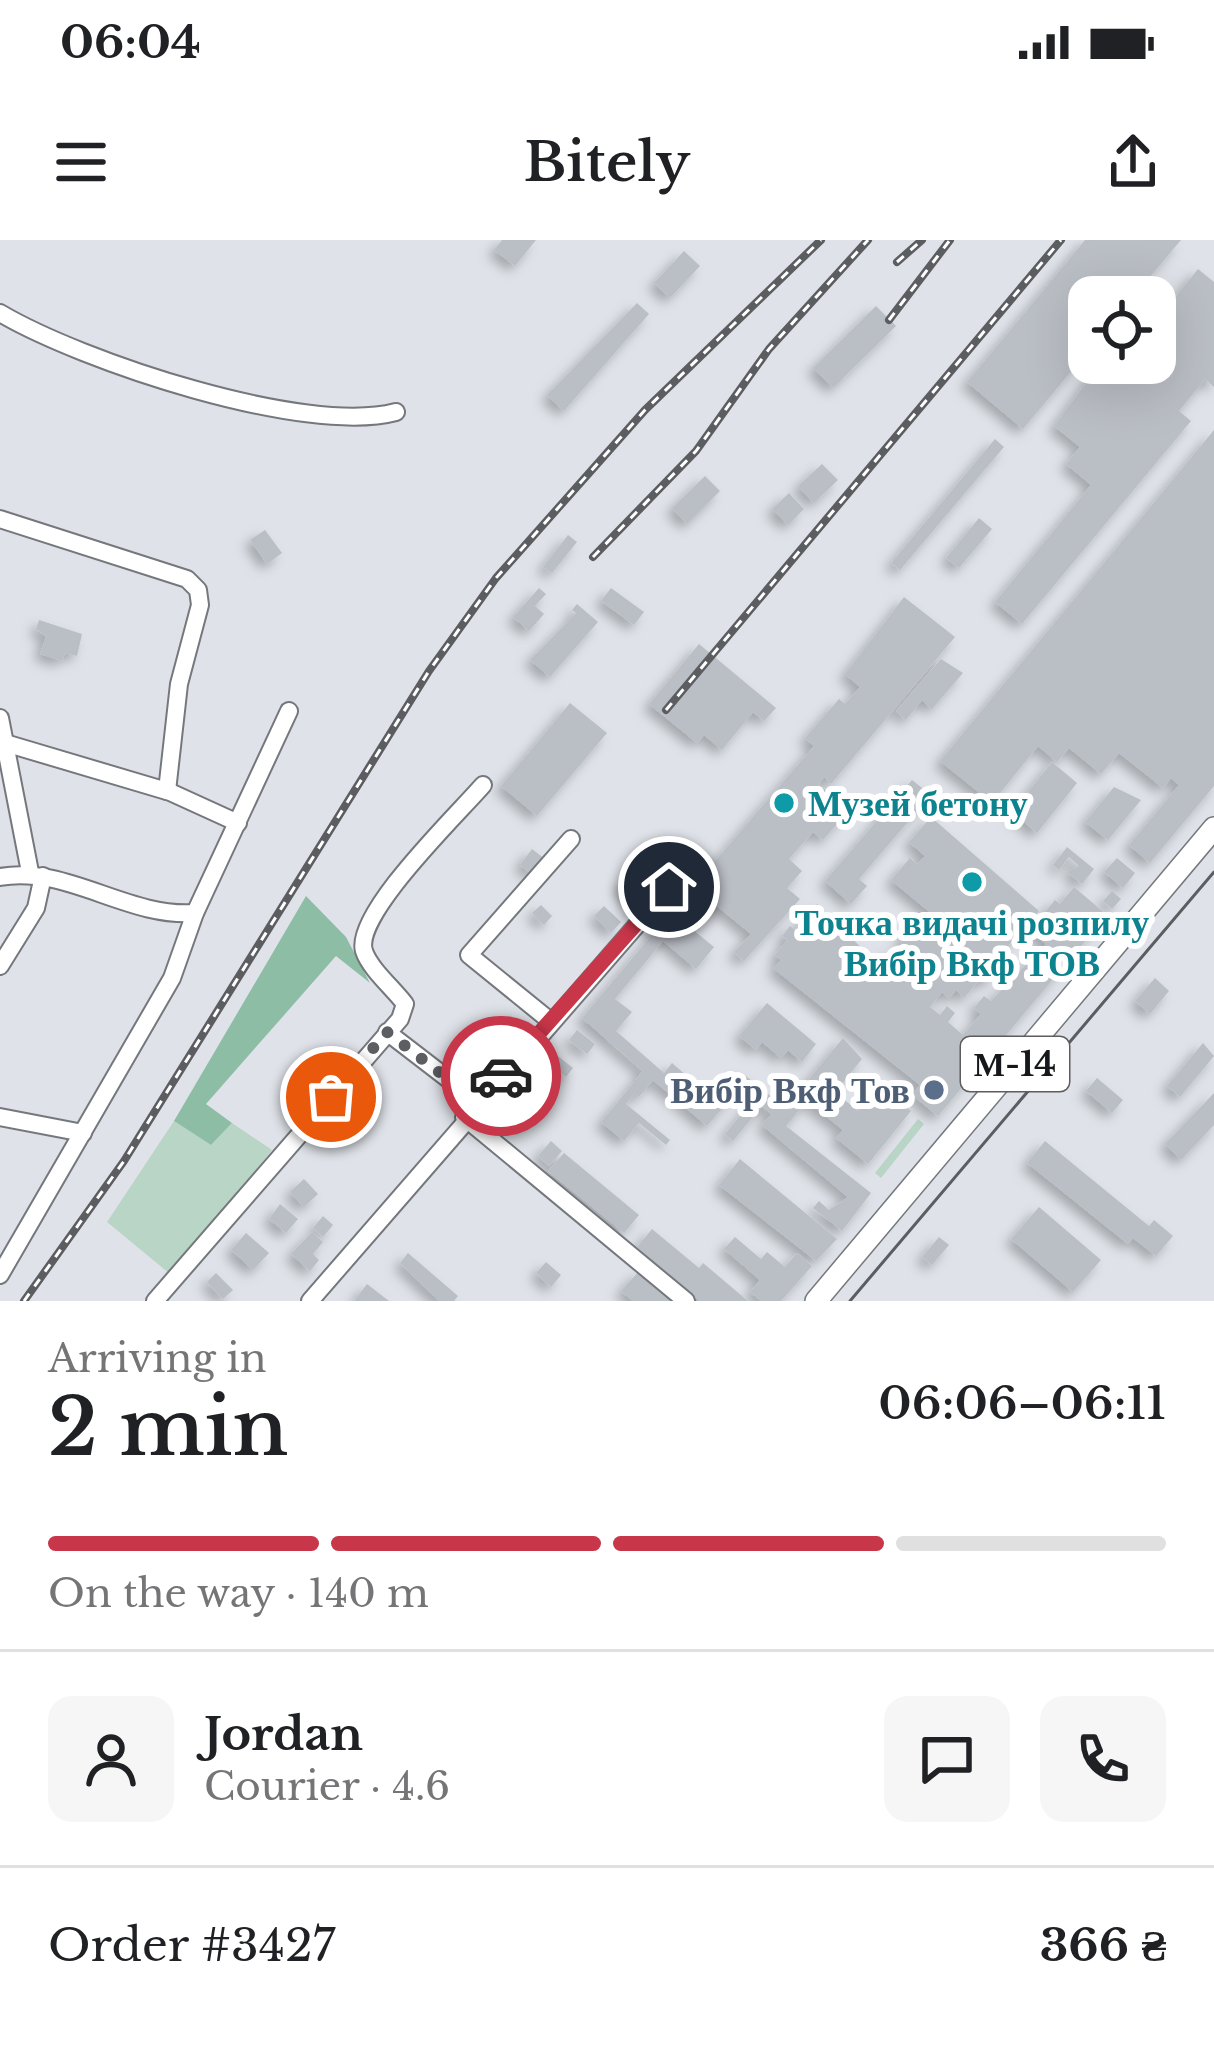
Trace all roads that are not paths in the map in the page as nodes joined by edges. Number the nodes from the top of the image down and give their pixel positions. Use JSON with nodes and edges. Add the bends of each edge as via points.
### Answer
{"nodes":[{"id":1,"x":0,"y":313,"type":"edge"},
{"id":2,"x":397,"y":412,"type":"dead end"},
{"id":3,"x":0,"y":519,"type":"edge"},
{"id":4,"x":289,"y":711,"type":"dead end"},
{"id":5,"x":0,"y":718,"type":"edge"},
{"id":6,"x":5,"y":743,"type":"junction"},
{"id":7,"x":483,"y":784,"type":"dead end"},
{"id":8,"x":167,"y":791,"type":"junction"},
{"id":9,"x":238,"y":823,"type":"junction"},
{"id":10,"x":1214,"y":828,"type":"edge"},
{"id":11,"x":571,"y":839,"type":"dead end"},
{"id":12,"x":37,"y":874,"type":"junction"},
{"id":13,"x":0,"y":878,"type":"edge"},
{"id":14,"x":669,"y":887,"type":"dead end"},
{"id":15,"x":195,"y":914,"type":"junction"},
{"id":16,"x":0,"y":966,"type":"edge"},
{"id":17,"x":549,"y":1020,"type":"junction"},
{"id":18,"x":387,"y":1032,"type":"junction"},
{"id":19,"x":478,"y":1102,"type":"junction"},
{"id":20,"x":0,"y":1117,"type":"edge"},
{"id":21,"x":464,"y":1117,"type":"junction"},
{"id":22,"x":83,"y":1132,"type":"junction"},
{"id":23,"x":0,"y":1275,"type":"edge"},
{"id":24,"x":155,"y":1301,"type":"edge"},
{"id":25,"x":310,"y":1301,"type":"edge"},
{"id":26,"x":686,"y":1301,"type":"edge"},
{"id":27,"x":816,"y":1301,"type":"edge"}],
"edges":[{"from":1,"to":2,"type":"street","via":[[78,354],[238,398],[364,418]]},
{"from":3,"to":8,"type":"street","via":[[187,579],[198,590]]},
{"from":4,"to":9,"type":"street"},
{"from":5,"to":6,"type":"street"},
{"from":6,"to":8,"type":"street"},
{"from":6,"to":12,"type":"street"},
{"from":7,"to":18,"type":"street","via":[[390,891],[363,937],[365,955],[404,1004]]},
{"from":8,"to":9,"type":"street"},
{"from":9,"to":15,"type":"street"},
{"from":10,"to":27,"type":"main road","number":"М-14"},
{"from":11,"to":17,"type":"street","via":[[469,955]]},
{"from":12,"to":13,"type":"street"},
{"from":12,"to":15,"type":"street","via":[[164,915]]},
{"from":12,"to":16,"type":"street","via":[[36,908]]},
{"from":14,"to":17,"type":"street"},
{"from":15,"to":22,"type":"street","via":[[172,978]]},
{"from":17,"to":19,"type":"street"},
{"from":18,"to":19,"type":"street"},
{"from":18,"to":24,"type":"street"},
{"from":19,"to":21,"type":"street"},
{"from":20,"to":22,"type":"street"},
{"from":21,"to":25,"type":"street"},
{"from":21,"to":26,"type":"street"},
{"from":22,"to":23,"type":"street"}]}
